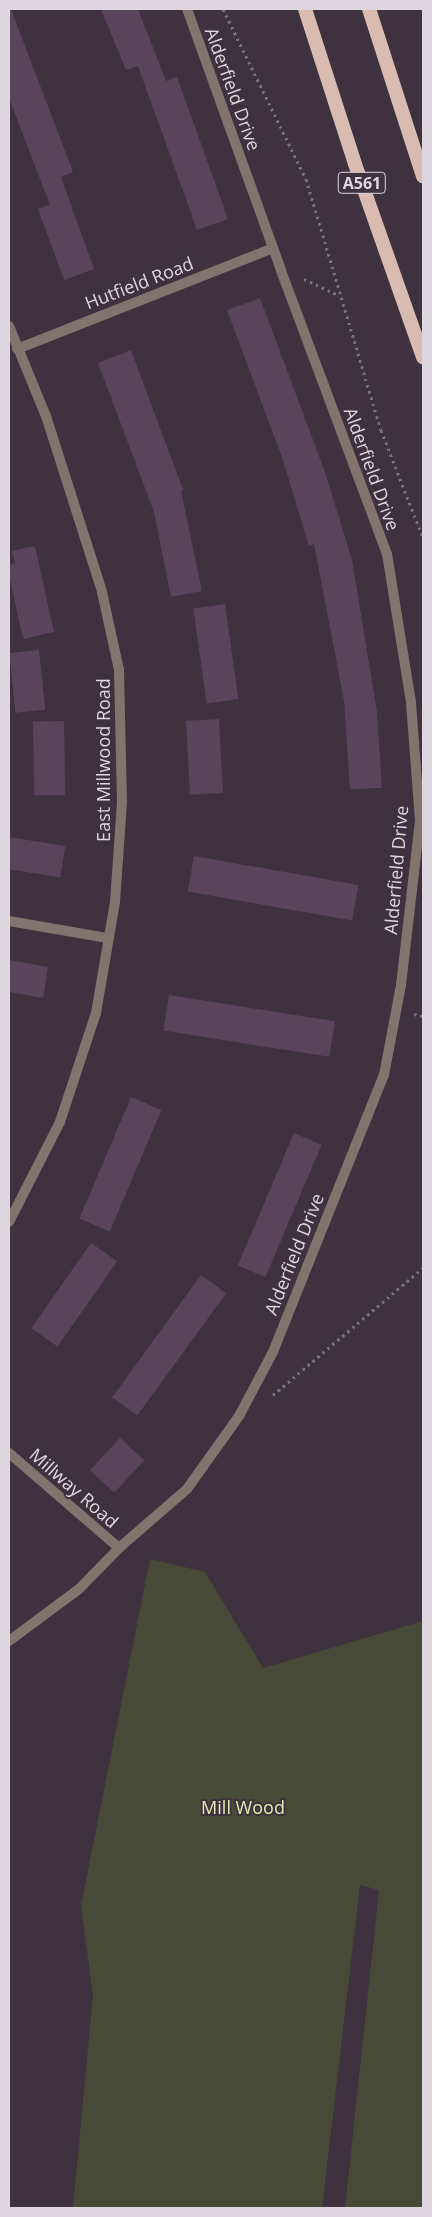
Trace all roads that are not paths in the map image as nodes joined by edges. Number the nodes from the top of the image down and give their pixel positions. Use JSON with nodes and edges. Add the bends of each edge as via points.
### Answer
{"nodes":[{"id":1,"x":187,"y":9,"type":"edge"},
{"id":2,"x":305,"y":9,"type":"edge"},
{"id":3,"x":369,"y":9,"type":"edge"},
{"id":4,"x":423,"y":176,"type":"edge"},
{"id":5,"x":273,"y":248,"type":"junction"},
{"id":6,"x":9,"y":326,"type":"edge"},
{"id":7,"x":17,"y":349,"type":"junction"},
{"id":8,"x":423,"y":357,"type":"edge"},
{"id":9,"x":9,"y":921,"type":"edge"},
{"id":10,"x":107,"y":938,"type":"junction"},
{"id":11,"x":9,"y":1222,"type":"edge"},
{"id":12,"x":9,"y":1453,"type":"edge"},
{"id":13,"x":119,"y":1548,"type":"junction"},
{"id":14,"x":9,"y":1641,"type":"edge"}],
"edges":[{"from":1,"to":5,"type":"street","name":"Alderfield Drive"},
{"from":2,"to":8,"type":"highway","number":"A561"},
{"from":3,"to":4,"type":"highway"},
{"from":5,"to":7,"type":"street","name":"Hutfield Road"},
{"from":5,"to":13,"type":"street","name":"Alderfield Drive","via":[[387,554],[412,702],[420,820],[401,986],[384,1075],[273,1352],[239,1416],[187,1489]]},
{"from":6,"to":7,"type":"street","name":"East Millwood Road"},
{"from":7,"to":10,"type":"street","name":"East Millwood Road","via":[[49,425],[102,592],[119,670],[122,802],[115,902]]},
{"from":9,"to":10,"type":"street"},
{"from":10,"to":11,"type":"street","name":"East Millwood Road","via":[[96,1013],[60,1122]]},
{"from":12,"to":13,"type":"street","name":"Millway Road"},
{"from":13,"to":14,"type":"street","name":"Alderfield Drive","via":[[79,1588]]}]}
